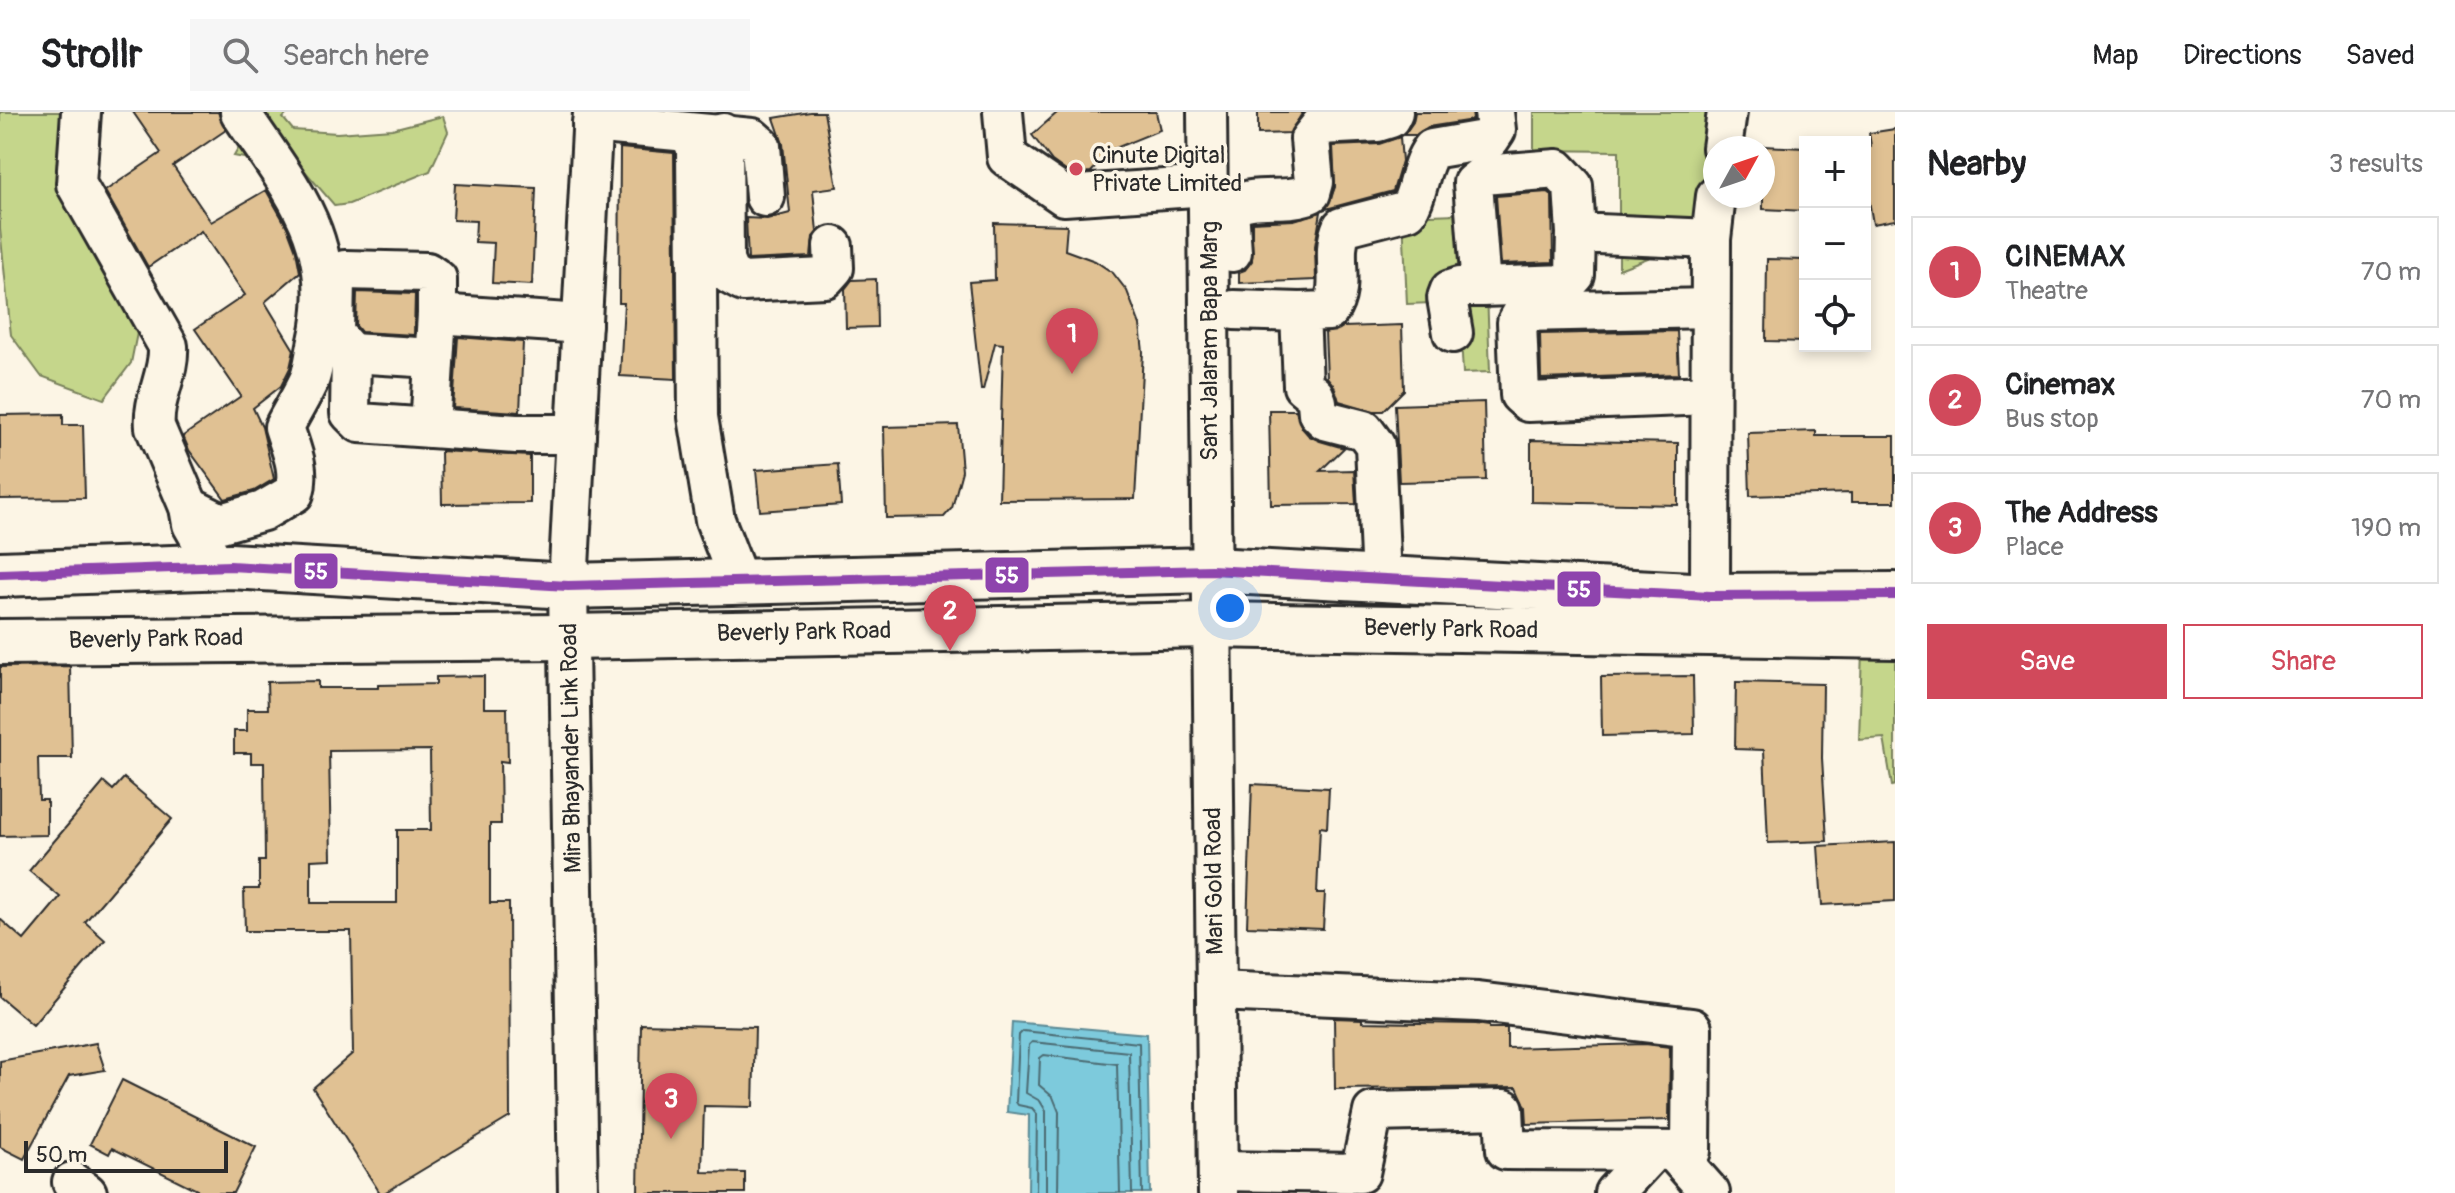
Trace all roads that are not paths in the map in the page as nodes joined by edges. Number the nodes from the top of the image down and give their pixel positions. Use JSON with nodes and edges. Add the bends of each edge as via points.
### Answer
{"nodes":[{"id":1,"x":81,"y":112,"type":"edge"},
{"id":2,"x":240,"y":112,"type":"edge"},
{"id":3,"x":1003,"y":112,"type":"edge"},
{"id":4,"x":1207,"y":112,"type":"edge"},
{"id":5,"x":1393,"y":112,"type":"edge"},
{"id":6,"x":1494,"y":112,"type":"edge"},
{"id":7,"x":1727,"y":112,"type":"edge"},
{"id":8,"x":592,"y":117,"type":"edge"},
{"id":9,"x":708,"y":136,"type":"junction"},
{"id":10,"x":1724,"y":136,"type":"edge"},
{"id":11,"x":1208,"y":186,"type":"junction"},
{"id":12,"x":765,"y":197,"type":"dead end"},
{"id":13,"x":1715,"y":208,"type":"edge"},
{"id":14,"x":1576,"y":233,"type":"junction"},
{"id":15,"x":1711,"y":239,"type":"junction"},
{"id":16,"x":833,"y":246,"type":"dead end"},
{"id":17,"x":1481,"y":287,"type":"junction"},
{"id":18,"x":1710,"y":308,"type":"junction"},
{"id":19,"x":1222,"y":310,"type":"junction"},
{"id":20,"x":1300,"y":312,"type":"junction"},
{"id":21,"x":437,"y":314,"type":"junction"},
{"id":22,"x":582,"y":324,"type":"junction"},
{"id":23,"x":1453,"y":333,"type":"dead end"},
{"id":24,"x":351,"y":353,"type":"junction"},
{"id":25,"x":433,"y":358,"type":"junction"},
{"id":26,"x":1710,"y":395,"type":"junction"},
{"id":27,"x":430,"y":428,"type":"junction"},
{"id":28,"x":576,"y":434,"type":"junction"},
{"id":29,"x":189,"y":507,"type":"junction"},
{"id":30,"x":216,"y":566,"type":"junction"},
{"id":31,"x":1211,"y":570,"type":"junction"},
{"id":32,"x":0,"y":574,"type":"edge"},
{"id":33,"x":1381,"y":580,"type":"junction"},
{"id":34,"x":739,"y":582,"type":"junction"},
{"id":35,"x":568,"y":586,"type":"junction"},
{"id":36,"x":1895,"y":595,"type":"edge"},
{"id":37,"x":1710,"y":596,"type":"junction"},
{"id":38,"x":1211,"y":625,"type":"junction"},
{"id":39,"x":1895,"y":636,"type":"edge"},
{"id":40,"x":569,"y":637,"type":"junction"},
{"id":41,"x":0,"y":642,"type":"edge"},
{"id":42,"x":1216,"y":991,"type":"junction"},
{"id":43,"x":1663,"y":1151,"type":"junction"},
{"id":44,"x":1218,"y":1182,"type":"edge"},
{"id":45,"x":578,"y":1193,"type":"edge"},
{"id":46,"x":1614,"y":1193,"type":"edge"},
{"id":47,"x":1710,"y":1193,"type":"edge"}],
"edges":[{"from":1,"to":29,"type":"street","via":[[76,184],[168,346],[155,427]]},
{"from":2,"to":29,"type":"street","via":[[311,224],[326,292],[310,377],[284,427],[298,479],[294,493],[263,511],[221,523]]},
{"from":3,"to":11,"type":"street","via":[[1007,157],[1064,196]]},
{"from":4,"to":11,"type":"street","name":"Sant Jalaram Bapa Marg"},
{"from":5,"to":19,"type":"street","via":[[1377,122],[1321,125],[1310,139],[1311,193],[1300,199],[1238,201],[1229,209]]},
{"from":6,"to":20,"type":"street","via":[[1496,130],[1490,139],[1432,149],[1422,163],[1408,210],[1342,227],[1335,241],[1338,298],[1329,311]]},
{"from":7,"to":10,"type":"street"},
{"from":8,"to":9,"type":"street"},
{"from":8,"to":22,"type":"street","name":"Mira Bhayander Link Road"},
{"from":9,"to":12,"type":"street","via":[[752,138],[761,146]]},
{"from":9,"to":16,"type":"street","via":[[730,275],[743,282],[825,278],[834,268]]},
{"from":9,"to":34,"type":"street","via":[[696,148],[698,417],[715,520]]},
{"from":11,"to":19,"type":"street","name":"Sant Jalaram Bapa Marg"},
{"from":13,"to":15,"type":"street"},
{"from":14,"to":15,"type":"street"},
{"from":14,"to":17,"type":"street","via":[[1575,275],[1567,284]]},
{"from":14,"to":17,"type":"street","via":[[1573,186],[1557,169],[1483,175],[1473,183]]},
{"from":15,"to":18,"type":"street"},
{"from":17,"to":23,"type":"street","via":[[1450,290]]},
{"from":18,"to":26,"type":"street"},
{"from":18,"to":26,"type":"street","via":[[1523,312],[1517,322],[1520,395],[1528,402]]},
{"from":19,"to":20,"type":"street"},
{"from":19,"to":31,"type":"street","name":"Sant Jalaram Bapa Marg"},
{"from":20,"to":33,"type":"street","via":[[1303,386],[1317,402],[1318,413],[1325,420],[1364,430],[1375,445]]},
{"from":21,"to":22,"type":"street"},
{"from":21,"to":24,"type":"street","via":[[437,279],[427,272],[345,270],[335,278],[334,334]]},
{"from":21,"to":25,"type":"street"},
{"from":22,"to":28,"type":"street","name":"Mira Bhayander Link Road"},
{"from":24,"to":25,"type":"street"},
{"from":24,"to":27,"type":"street","via":[[350,413],[360,423]]},
{"from":25,"to":27,"type":"street"},
{"from":26,"to":37,"type":"street"},
{"from":27,"to":28,"type":"street"},
{"from":28,"to":35,"type":"street","name":"Mira Bhayander Link Road"},
{"from":29,"to":30,"type":"street","via":[[192,524]]},
{"from":30,"to":32,"type":"main road","name":"Beverly Park Road"},
{"from":30,"to":35,"type":"main road","name":"Beverly Park Road"},
{"from":31,"to":33,"type":"main road","name":"Beverly Park Road"},
{"from":31,"to":34,"type":"main road","name":"Beverly Park Road"},
{"from":31,"to":38,"type":"street","name":"Mari Gold Road"},
{"from":33,"to":37,"type":"main road","name":"Beverly Park Road"},
{"from":34,"to":35,"type":"main road","name":"Beverly Park Road"},
{"from":35,"to":40,"type":"street","name":"Mira Bhayander Link Road"},
{"from":36,"to":37,"type":"main road","name":"Beverly Park Road"},
{"from":38,"to":39,"type":"main road","name":"Beverly Park Road"},
{"from":38,"to":40,"type":"main road","name":"Beverly Park Road"},
{"from":38,"to":42,"type":"street","name":"Mari Gold Road"},
{"from":40,"to":41,"type":"main road","name":"Beverly Park Road"},
{"from":40,"to":45,"type":"street","name":"Mira Bhayander Link Road"},
{"from":42,"to":43,"type":"street","via":[[1478,1002],[1692,1028],[1691,1151]]},
{"from":42,"to":44,"type":"street","name":"Mari Gold Road"},
{"from":43,"to":44,"type":"street","via":[[1506,1150],[1504,1109],[1373,1112],[1360,1173]]},
{"from":43,"to":46,"type":"street"},
{"from":43,"to":47,"type":"street"}]}
